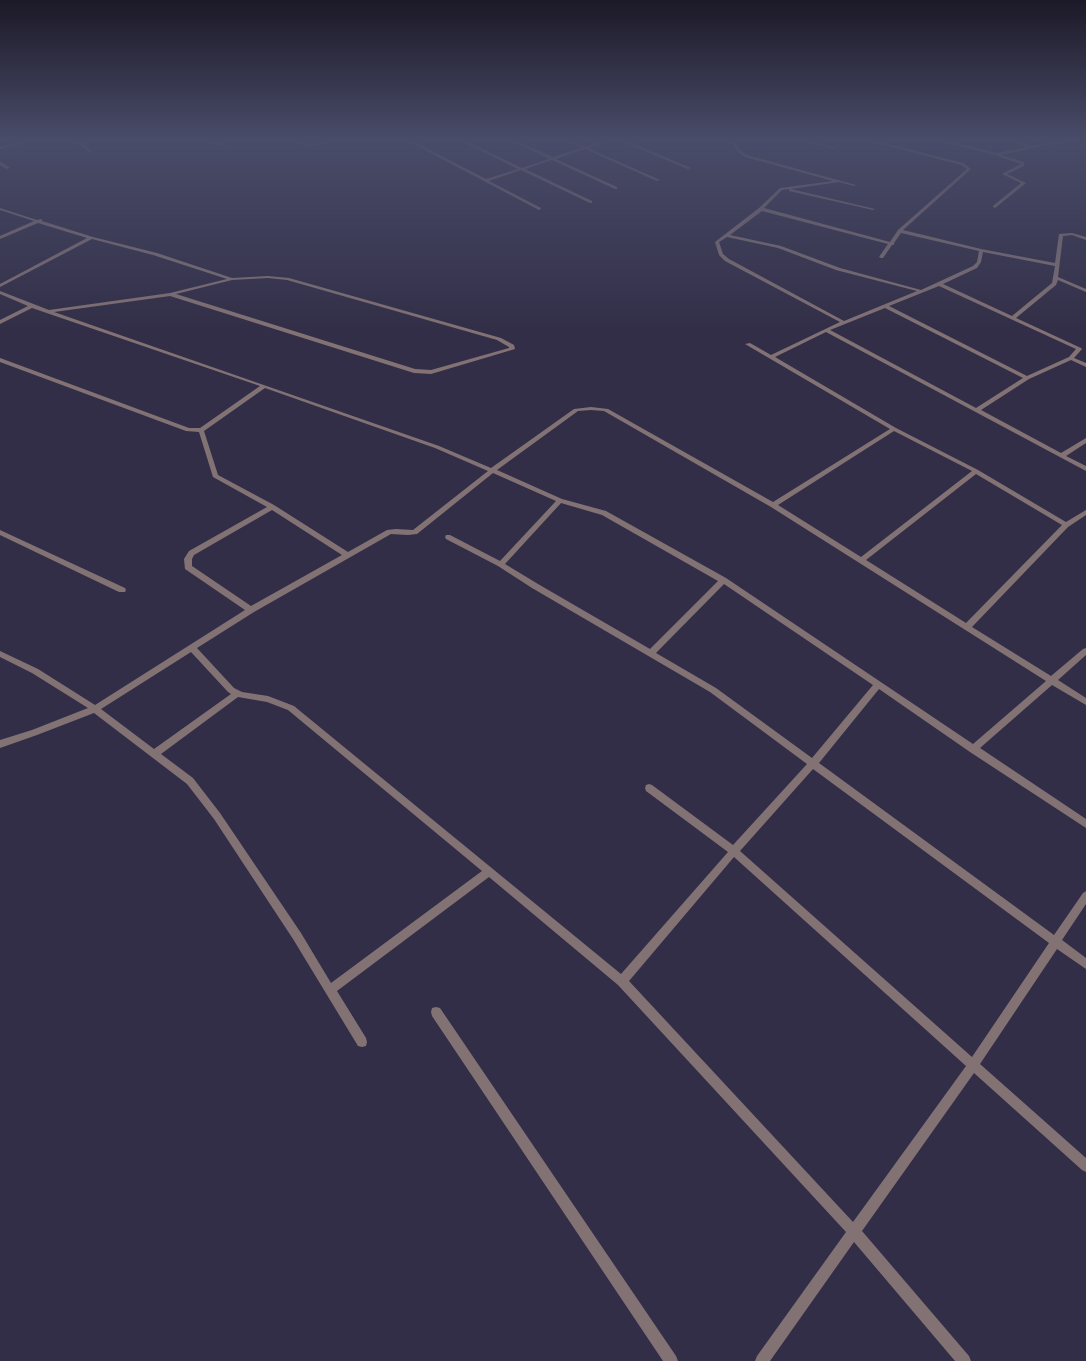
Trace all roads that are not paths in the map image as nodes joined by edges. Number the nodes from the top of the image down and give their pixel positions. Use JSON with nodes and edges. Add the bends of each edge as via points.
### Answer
{"nodes":[{"id":1,"x":528,"y":204,"type":"edge"},
{"id":2,"x":767,"y":204,"type":"edge"},
{"id":3,"x":849,"y":204,"type":"edge"},
{"id":4,"x":930,"y":204,"type":"edge"},
{"id":5,"x":999,"y":204,"type":"edge"},
{"id":6,"x":995,"y":207,"type":"dead end"},
{"id":7,"x":0,"y":208,"type":"edge"},
{"id":8,"x":539,"y":209,"type":"dead end"},
{"id":9,"x":761,"y":209,"type":"junction"},
{"id":10,"x":873,"y":209,"type":"dead end"},
{"id":11,"x":40,"y":220,"type":"junction"},
{"id":12,"x":900,"y":231,"type":"junction"},
{"id":13,"x":726,"y":235,"type":"junction"},
{"id":14,"x":0,"y":238,"type":"edge"},
{"id":15,"x":91,"y":238,"type":"junction"},
{"id":16,"x":1086,"y":239,"type":"edge"},
{"id":17,"x":892,"y":244,"type":"junction"},
{"id":18,"x":981,"y":250,"type":"junction"},
{"id":19,"x":881,"y":257,"type":"dead end"},
{"id":20,"x":1058,"y":265,"type":"junction"},
{"id":21,"x":1056,"y":278,"type":"junction"},
{"id":22,"x":232,"y":279,"type":"junction"},
{"id":23,"x":939,"y":284,"type":"junction"},
{"id":24,"x":0,"y":286,"type":"edge"},
{"id":25,"x":922,"y":291,"type":"junction"},
{"id":26,"x":1086,"y":291,"type":"edge"},
{"id":27,"x":0,"y":292,"type":"edge"},
{"id":28,"x":170,"y":294,"type":"junction"},
{"id":29,"x":32,"y":306,"type":"junction"},
{"id":30,"x":885,"y":306,"type":"junction"},
{"id":31,"x":49,"y":312,"type":"junction"},
{"id":32,"x":1012,"y":318,"type":"junction"},
{"id":33,"x":0,"y":322,"type":"edge"},
{"id":34,"x":843,"y":322,"type":"junction"},
{"id":35,"x":826,"y":330,"type":"junction"},
{"id":36,"x":748,"y":344,"type":"dead end"},
{"id":37,"x":1086,"y":345,"type":"edge"},
{"id":38,"x":1079,"y":349,"type":"junction"},
{"id":39,"x":771,"y":357,"type":"junction"},
{"id":40,"x":1071,"y":358,"type":"junction"},
{"id":41,"x":0,"y":360,"type":"edge"},
{"id":42,"x":1086,"y":365,"type":"edge"},
{"id":43,"x":1027,"y":378,"type":"junction"},
{"id":44,"x":264,"y":386,"type":"junction"},
{"id":45,"x":977,"y":410,"type":"junction"},
{"id":46,"x":894,"y":429,"type":"junction"},
{"id":47,"x":200,"y":430,"type":"junction"},
{"id":48,"x":1086,"y":440,"type":"edge"},
{"id":49,"x":1062,"y":455,"type":"junction"},
{"id":50,"x":1086,"y":469,"type":"edge"},
{"id":51,"x":493,"y":470,"type":"junction"},
{"id":52,"x":976,"y":471,"type":"junction"},
{"id":53,"x":560,"y":500,"type":"junction"},
{"id":54,"x":773,"y":505,"type":"junction"},
{"id":55,"x":272,"y":507,"type":"junction"},
{"id":56,"x":1086,"y":512,"type":"edge"},
{"id":57,"x":1066,"y":525,"type":"junction"},
{"id":58,"x":0,"y":532,"type":"edge"},
{"id":59,"x":448,"y":537,"type":"dead end"},
{"id":60,"x":347,"y":555,"type":"junction"},
{"id":61,"x":862,"y":560,"type":"junction"},
{"id":62,"x":501,"y":564,"type":"junction"},
{"id":63,"x":723,"y":580,"type":"junction"},
{"id":64,"x":122,"y":590,"type":"dead end"},
{"id":65,"x":251,"y":610,"type":"junction"},
{"id":66,"x":968,"y":626,"type":"junction"},
{"id":67,"x":191,"y":647,"type":"junction"},
{"id":68,"x":1086,"y":651,"type":"edge"},
{"id":69,"x":651,"y":653,"type":"junction"},
{"id":70,"x":0,"y":654,"type":"edge"},
{"id":71,"x":1051,"y":680,"type":"junction"},
{"id":72,"x":877,"y":685,"type":"junction"},
{"id":73,"x":237,"y":694,"type":"junction"},
{"id":74,"x":1086,"y":702,"type":"edge"},
{"id":75,"x":95,"y":709,"type":"junction"},
{"id":76,"x":0,"y":744,"type":"edge"},
{"id":77,"x":973,"y":749,"type":"junction"},
{"id":78,"x":154,"y":754,"type":"junction"},
{"id":79,"x":814,"y":762,"type":"junction"},
{"id":80,"x":649,"y":788,"type":"dead end"},
{"id":81,"x":1086,"y":824,"type":"edge"},
{"id":82,"x":734,"y":851,"type":"junction"},
{"id":83,"x":490,"y":871,"type":"junction"},
{"id":84,"x":1086,"y":896,"type":"edge"},
{"id":85,"x":1056,"y":940,"type":"junction"},
{"id":86,"x":1086,"y":964,"type":"edge"},
{"id":87,"x":622,"y":981,"type":"junction"},
{"id":88,"x":330,"y":990,"type":"junction"},
{"id":89,"x":436,"y":1012,"type":"dead end"},
{"id":90,"x":362,"y":1042,"type":"dead end"},
{"id":91,"x":973,"y":1065,"type":"junction"},
{"id":92,"x":1086,"y":1166,"type":"edge"},
{"id":93,"x":855,"y":1233,"type":"junction"},
{"id":94,"x":671,"y":1361,"type":"edge"},
{"id":95,"x":762,"y":1361,"type":"edge"},
{"id":96,"x":964,"y":1361,"type":"edge"}],
"edges":[{"from":1,"to":8,"type":"street"},
{"from":2,"to":9,"type":"street"},
{"from":3,"to":10,"type":"street"},
{"from":4,"to":12,"type":"street"},
{"from":5,"to":6,"type":"street"},
{"from":7,"to":11,"type":"street"},
{"from":9,"to":13,"type":"street"},
{"from":9,"to":17,"type":"street"},
{"from":11,"to":14,"type":"street"},
{"from":11,"to":15,"type":"street"},
{"from":12,"to":17,"type":"street"},
{"from":12,"to":18,"type":"street"},
{"from":13,"to":25,"type":"street","via":[[779,247],[838,270]]},
{"from":13,"to":34,"type":"street","via":[[717,242],[721,254],[727,260]]},
{"from":15,"to":22,"type":"street","via":[[155,254]]},
{"from":15,"to":24,"type":"street"},
{"from":16,"to":20,"type":"street","via":[[1072,234],[1061,235]]},
{"from":17,"to":19,"type":"street"},
{"from":18,"to":20,"type":"street"},
{"from":18,"to":23,"type":"street","via":[[979,262],[974,267]]},
{"from":20,"to":21,"type":"street"},
{"from":21,"to":26,"type":"street"},
{"from":21,"to":32,"type":"street","via":[[1054,284]]},
{"from":22,"to":28,"type":"street"},
{"from":22,"to":28,"type":"street","via":[[287,279],[499,339],[509,343],[512,349],[431,372],[414,371]]},
{"from":23,"to":25,"type":"street"},
{"from":23,"to":32,"type":"street"},
{"from":25,"to":30,"type":"street"},
{"from":27,"to":29,"type":"street"},
{"from":28,"to":31,"type":"street"},
{"from":29,"to":31,"type":"street"},
{"from":29,"to":33,"type":"street"},
{"from":30,"to":34,"type":"street"},
{"from":30,"to":43,"type":"street"},
{"from":31,"to":44,"type":"street"},
{"from":32,"to":38,"type":"street"},
{"from":34,"to":35,"type":"street"},
{"from":35,"to":39,"type":"street"},
{"from":35,"to":45,"type":"street"},
{"from":36,"to":39,"type":"street"},
{"from":37,"to":38,"type":"street"},
{"from":38,"to":40,"type":"street"},
{"from":39,"to":46,"type":"street"},
{"from":40,"to":42,"type":"street"},
{"from":40,"to":43,"type":"street"},
{"from":41,"to":47,"type":"street","via":[[188,430]]},
{"from":43,"to":45,"type":"street"},
{"from":44,"to":47,"type":"street"},
{"from":44,"to":51,"type":"street","via":[[436,446]]},
{"from":45,"to":49,"type":"street"},
{"from":46,"to":52,"type":"street"},
{"from":46,"to":54,"type":"street"},
{"from":47,"to":55,"type":"street","via":[[215,476]]},
{"from":48,"to":49,"type":"street"},
{"from":49,"to":50,"type":"street"},
{"from":51,"to":53,"type":"street"},
{"from":51,"to":54,"type":"street","via":[[576,410],[595,408],[606,410]]},
{"from":51,"to":60,"type":"street","via":[[415,532],[389,532]]},
{"from":52,"to":57,"type":"street"},
{"from":52,"to":61,"type":"street"},
{"from":53,"to":62,"type":"street"},
{"from":53,"to":63,"type":"street","via":[[604,513]]},
{"from":54,"to":61,"type":"street"},
{"from":55,"to":60,"type":"street"},
{"from":55,"to":65,"type":"street","via":[[191,553],[188,559],[188,567]]},
{"from":56,"to":57,"type":"street"},
{"from":57,"to":66,"type":"street"},
{"from":58,"to":64,"type":"street"},
{"from":59,"to":62,"type":"street"},
{"from":60,"to":65,"type":"street"},
{"from":61,"to":66,"type":"street"},
{"from":62,"to":69,"type":"street","via":[[534,586]]},
{"from":63,"to":69,"type":"street"},
{"from":63,"to":72,"type":"street"},
{"from":65,"to":67,"type":"street"},
{"from":66,"to":71,"type":"street"},
{"from":67,"to":73,"type":"street"},
{"from":67,"to":75,"type":"street"},
{"from":68,"to":71,"type":"street"},
{"from":69,"to":79,"type":"street","via":[[714,690]]},
{"from":70,"to":75,"type":"street","via":[[35,671]]},
{"from":71,"to":74,"type":"street"},
{"from":71,"to":77,"type":"street"},
{"from":72,"to":77,"type":"street"},
{"from":72,"to":79,"type":"street"},
{"from":73,"to":78,"type":"street"},
{"from":73,"to":83,"type":"street","via":[[268,699],[290,708]]},
{"from":75,"to":76,"type":"street"},
{"from":75,"to":78,"type":"street"},
{"from":77,"to":81,"type":"street"},
{"from":78,"to":88,"type":"street","via":[[190,781],[217,816]]},
{"from":79,"to":82,"type":"street"},
{"from":79,"to":85,"type":"street"},
{"from":80,"to":82,"type":"street"},
{"from":82,"to":87,"type":"street"},
{"from":82,"to":91,"type":"street"},
{"from":83,"to":87,"type":"street"},
{"from":83,"to":88,"type":"street"},
{"from":84,"to":85,"type":"street"},
{"from":85,"to":86,"type":"street"},
{"from":85,"to":91,"type":"street"},
{"from":87,"to":93,"type":"street"},
{"from":88,"to":90,"type":"street"},
{"from":89,"to":94,"type":"street"},
{"from":91,"to":92,"type":"street"},
{"from":91,"to":93,"type":"street"},
{"from":93,"to":95,"type":"street"},
{"from":93,"to":96,"type":"street"}]}
